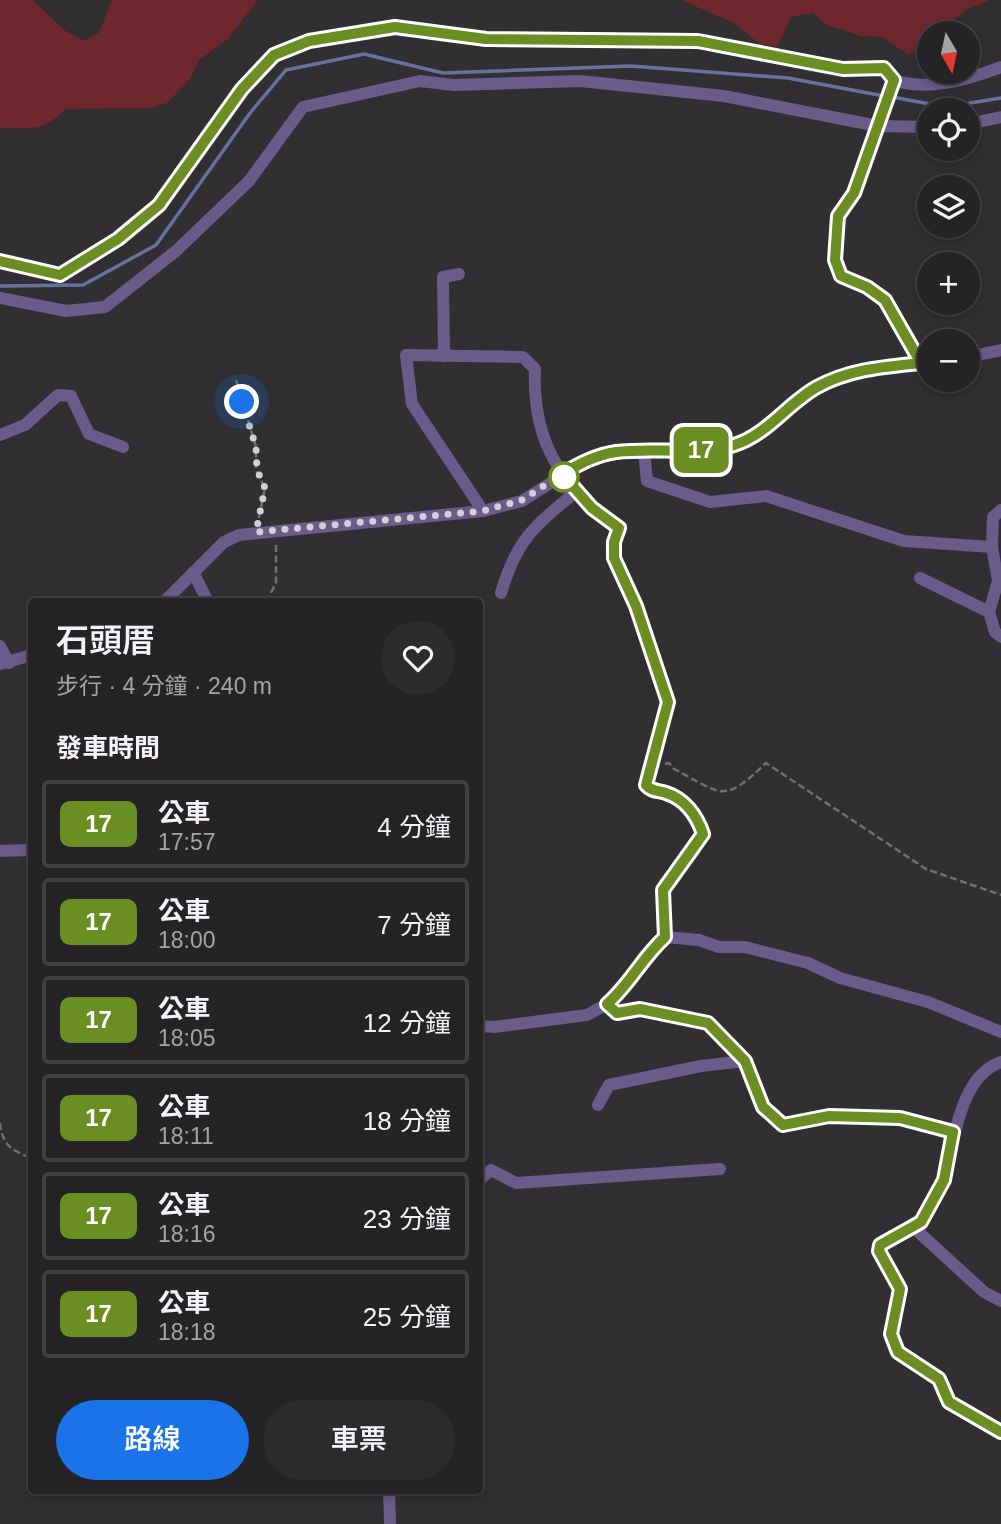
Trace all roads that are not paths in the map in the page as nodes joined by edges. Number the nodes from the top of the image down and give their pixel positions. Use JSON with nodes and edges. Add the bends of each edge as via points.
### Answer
{"nodes":[{"id":1,"x":1001,"y":67,"type":"edge"},
{"id":2,"x":893,"y":84,"type":"junction"},
{"id":3,"x":1001,"y":117,"type":"edge"},
{"id":4,"x":880,"y":119,"type":"junction"},
{"id":5,"x":980,"y":121,"type":"edge"},
{"id":6,"x":917,"y":125,"type":"edge"},
{"id":7,"x":0,"y":261,"type":"edge"},
{"id":8,"x":459,"y":274,"type":"dead end"},
{"id":9,"x":0,"y":298,"type":"edge"},
{"id":10,"x":917,"y":350,"type":"edge"},
{"id":11,"x":1001,"y":350,"type":"edge"},
{"id":12,"x":980,"y":354,"type":"edge"},
{"id":13,"x":444,"y":356,"type":"junction"},
{"id":14,"x":917,"y":363,"type":"edge"},
{"id":15,"x":0,"y":435,"type":"edge"},
{"id":16,"x":123,"y":447,"type":"dead end"},
{"id":17,"x":644,"y":451,"type":"junction"},
{"id":18,"x":562,"y":474,"type":"junction"},
{"id":19,"x":577,"y":491,"type":"junction"},
{"id":20,"x":1001,"y":510,"type":"edge"},
{"id":21,"x":483,"y":511,"type":"junction"},
{"id":22,"x":992,"y":547,"type":"junction"},
{"id":23,"x":193,"y":572,"type":"junction"},
{"id":24,"x":920,"y":578,"type":"dead end"},
{"id":25,"x":501,"y":593,"type":"dead end"},
{"id":26,"x":168,"y":598,"type":"edge"},
{"id":27,"x":206,"y":598,"type":"edge"},
{"id":28,"x":989,"y":612,"type":"junction"},
{"id":29,"x":1001,"y":637,"type":"edge"},
{"id":30,"x":0,"y":646,"type":"edge"},
{"id":31,"x":28,"y":656,"type":"edge"},
{"id":32,"x":5,"y":664,"type":"edge"},
{"id":33,"x":28,"y":850,"type":"edge"},
{"id":34,"x":0,"y":851,"type":"edge"},
{"id":35,"x":665,"y":937,"type":"junction"},
{"id":36,"x":607,"y":1004,"type":"junction"},
{"id":37,"x":483,"y":1026,"type":"edge"},
{"id":38,"x":1001,"y":1032,"type":"edge"},
{"id":39,"x":745,"y":1061,"type":"junction"},
{"id":40,"x":1001,"y":1062,"type":"edge"},
{"id":41,"x":598,"y":1105,"type":"dead end"},
{"id":42,"x":953,"y":1132,"type":"junction"},
{"id":43,"x":720,"y":1169,"type":"dead end"},
{"id":44,"x":483,"y":1177,"type":"edge"},
{"id":45,"x":914,"y":1227,"type":"junction"},
{"id":46,"x":1001,"y":1301,"type":"edge"},
{"id":47,"x":1001,"y":1432,"type":"edge"},
{"id":48,"x":389,"y":1494,"type":"edge"},
{"id":49,"x":390,"y":1524,"type":"edge"}],
"edges":[{"from":1,"to":2,"type":"street","via":[[949,83]]},
{"from":2,"to":4,"type":"street"},
{"from":2,"to":7,"type":"street","via":[[884,68],[843,69],[698,41],[486,39],[395,27],[309,41],[274,55],[242,89],[159,205],[118,239],[60,275]]},
{"from":3,"to":5,"type":"street"},
{"from":4,"to":6,"type":"street"},
{"from":4,"to":9,"type":"street","via":[[580,81],[454,85],[420,81],[303,107],[249,181],[176,251],[106,307],[66,311]]},
{"from":4,"to":10,"type":"street","via":[[854,193],[838,216],[835,260],[841,276],[885,300]]},
{"from":8,"to":13,"type":"street","via":[[443,277]]},
{"from":11,"to":12,"type":"street"},
{"from":13,"to":18,"type":"street","via":[[523,357],[535,369],[540,431]]},
{"from":13,"to":21,"type":"street","via":[[406,355],[412,404]]},
{"from":14,"to":17,"type":"street","via":[[852,371],[816,388],[751,438],[733,445]]},
{"from":15,"to":16,"type":"street","via":[[25,425],[58,395],[71,396],[89,434]]},
{"from":17,"to":18,"type":"street","via":[[588,459]]},
{"from":17,"to":22,"type":"street","via":[[647,481],[710,502],[766,496],[904,541]]},
{"from":18,"to":19,"type":"street"},
{"from":18,"to":21,"type":"street","via":[[522,500]]},
{"from":19,"to":25,"type":"street","via":[[535,525],[512,557]]},
{"from":19,"to":35,"type":"street","via":[[619,528],[614,558],[665,686],[668,702],[646,785],[669,793],[694,812],[703,834],[663,890]]},
{"from":20,"to":22,"type":"street","via":[[993,517]]},
{"from":21,"to":23,"type":"street","via":[[256,532],[224,542]]},
{"from":22,"to":28,"type":"street","via":[[998,581]]},
{"from":23,"to":26,"type":"street"},
{"from":23,"to":27,"type":"street"},
{"from":24,"to":28,"type":"street"},
{"from":28,"to":29,"type":"street"},
{"from":30,"to":32,"type":"street"},
{"from":31,"to":32,"type":"street"},
{"from":33,"to":34,"type":"street"},
{"from":35,"to":36,"type":"street"},
{"from":35,"to":38,"type":"street","via":[[745,947],[808,963],[840,978],[928,1002]]},
{"from":36,"to":37,"type":"street","via":[[587,1015]]},
{"from":36,"to":39,"type":"street","via":[[617,1013],[640,1009],[708,1023]]},
{"from":39,"to":41,"type":"street","via":[[608,1085]]},
{"from":39,"to":42,"type":"street","via":[[763,1107],[783,1125],[829,1116],[900,1118]]},
{"from":40,"to":42,"type":"street","via":[[988,1067],[974,1083]]},
{"from":42,"to":45,"type":"street","via":[[944,1180]]},
{"from":43,"to":44,"type":"street","via":[[516,1184],[491,1170]]},
{"from":45,"to":46,"type":"street","via":[[984,1292]]},
{"from":45,"to":47,"type":"street","via":[[880,1245],[900,1289],[893,1343],[898,1352],[939,1379],[949,1402]]},
{"from":48,"to":49,"type":"street"}]}
